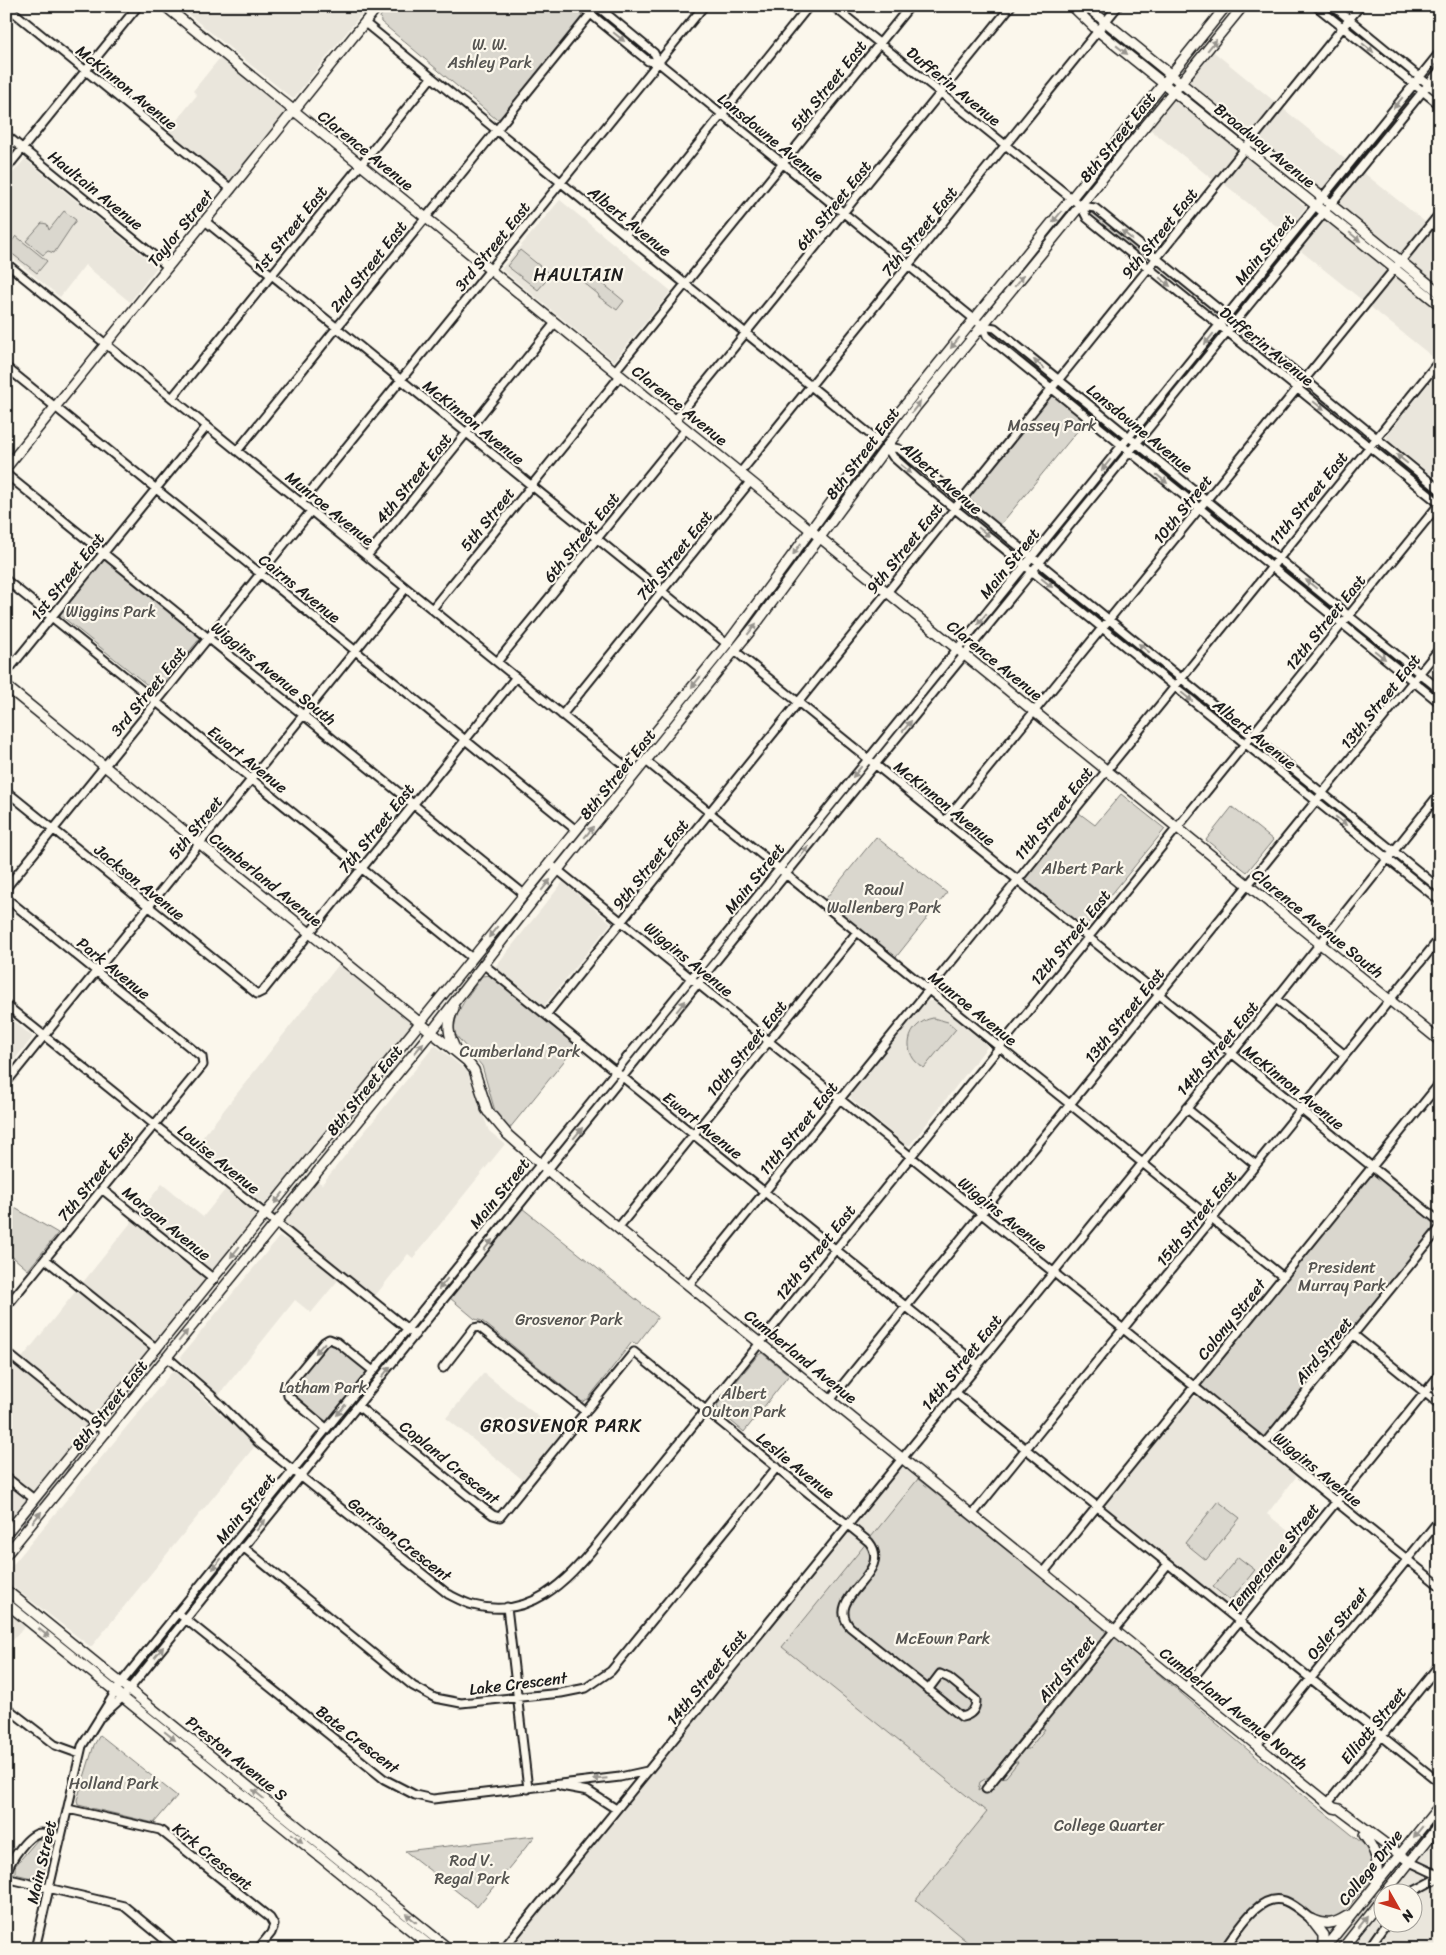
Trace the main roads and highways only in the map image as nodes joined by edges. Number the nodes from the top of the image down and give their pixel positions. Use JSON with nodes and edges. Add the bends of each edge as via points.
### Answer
{"nodes":[{"id":1,"x":165,"y":6,"type":"edge"},
{"id":2,"x":378,"y":6,"type":"edge"},
{"id":3,"x":1072,"y":6,"type":"edge"},
{"id":4,"x":1086,"y":6,"type":"edge"},
{"id":5,"x":1226,"y":6,"type":"edge"},
{"id":6,"x":1243,"y":6,"type":"edge"},
{"id":7,"x":1171,"y":74,"type":"junction"},
{"id":8,"x":1164,"y":83,"type":"junction"},
{"id":9,"x":1181,"y":83,"type":"junction"},
{"id":10,"x":1174,"y":91,"type":"junction"},
{"id":11,"x":294,"y":111,"type":"junction"},
{"id":12,"x":1440,"y":293,"type":"edge"},
{"id":13,"x":1440,"y":306,"type":"edge"},
{"id":14,"x":6,"y":468,"type":"edge"},
{"id":15,"x":810,"y":530,"type":"junction"},
{"id":16,"x":818,"y":537,"type":"junction"},
{"id":17,"x":6,"y":686,"type":"edge"},
{"id":18,"x":1176,"y":827,"type":"joint"},
{"id":19,"x":461,"y":995,"type":"junction"},
{"id":20,"x":420,"y":1023,"type":"junction"},
{"id":21,"x":432,"y":1032,"type":"junction"},
{"id":22,"x":1440,"y":1041,"type":"edge"},
{"id":23,"x":457,"y":1052,"type":"junction"},
{"id":24,"x":328,"y":1138,"type":"junction"},
{"id":25,"x":307,"y":1184,"type":"junction"},
{"id":26,"x":157,"y":1349,"type":"junction"},
{"id":27,"x":141,"y":1389,"type":"junction"},
{"id":28,"x":6,"y":1534,"type":"edge"},
{"id":29,"x":6,"y":1555,"type":"edge"},
{"id":30,"x":1044,"y":1572,"type":"joint"},
{"id":31,"x":6,"y":1590,"type":"edge"},
{"id":32,"x":6,"y":1603,"type":"edge"},
{"id":33,"x":1331,"y":1805,"type":"junction"},
{"id":34,"x":1440,"y":1805,"type":"edge"},
{"id":35,"x":1440,"y":1824,"type":"edge"},
{"id":36,"x":1364,"y":1836,"type":"junction"},
{"id":37,"x":1398,"y":1857,"type":"junction"},
{"id":38,"x":1408,"y":1864,"type":"junction"},
{"id":39,"x":1375,"y":1882,"type":"edge"},
{"id":40,"x":1377,"y":1882,"type":"edge"},
{"id":41,"x":1394,"y":1882,"type":"edge"},
{"id":42,"x":1374,"y":1886,"type":"edge"},
{"id":43,"x":1374,"y":1909,"type":"edge"},
{"id":44,"x":1352,"y":1914,"type":"junction"},
{"id":45,"x":434,"y":1949,"type":"edge"},
{"id":46,"x":449,"y":1949,"type":"edge"},
{"id":47,"x":1324,"y":1949,"type":"edge"},
{"id":48,"x":1342,"y":1949,"type":"edge"}],
"edges":[{"from":1,"to":11,"type":"main road","name":"Clarence Avenue"},
{"from":2,"to":11,"type":"main road","name":"Taylor Street"},
{"from":3,"to":8,"type":"main road","name":"Broadway Avenue","one_way":true},
{"from":4,"to":7,"type":"main road","name":"Broadway Avenue"},
{"from":5,"to":7,"type":"main road","name":"8th Street East"},
{"from":9,"to":6,"type":"main road","name":"8th Street East","one_way":true},
{"from":7,"to":8,"type":"main road","name":"8th Street East"},
{"from":7,"to":9,"type":"main road","name":"Broadway Avenue"},
{"from":8,"to":10,"type":"main road","name":"Broadway Avenue"},
{"from":8,"to":15,"type":"main road","name":"8th Street East","one_way":true,"via":[[877,440]]},
{"from":9,"to":10,"type":"main road","name":"8th Street East"},
{"from":9,"to":12,"type":"main road","name":"Broadway Avenue"},
{"from":10,"to":13,"type":"main road","name":"Broadway Avenue","one_way":true},
{"from":16,"to":10,"type":"main road","name":"8th Street East","one_way":true,"via":[[886,446]]},
{"from":11,"to":14,"type":"main road","name":"Taylor Street"},
{"from":11,"to":15,"type":"main road","name":"Clarence Avenue"},
{"from":15,"to":16,"type":"main road","name":"Clarence Avenue"},
{"from":15,"to":20,"type":"main road","name":"8th Street East","one_way":true,"via":[[727,644]]},
{"from":16,"to":18,"type":"main road","name":"Clarence Avenue"},
{"from":19,"to":16,"type":"main road","name":"8th Street East","one_way":true,"via":[[735,651]]},
{"from":17,"to":20,"type":"main road","name":"Cumberland Avenue"},
{"from":18,"to":22,"type":"main road","name":"Clarence Avenue South"},
{"from":19,"to":21,"type":"main road","name":"8th Street East"},
{"from":19,"to":23,"type":"main road","via":[[448,1026]]},
{"from":20,"to":21,"type":"main road","name":"Cumberland Avenue"},
{"from":20,"to":24,"type":"main road","name":"8th Street East"},
{"from":21,"to":23,"type":"main road","name":"Cumberland Avenue"},
{"from":25,"to":21,"type":"main road","name":"8th Street East","one_way":true},
{"from":23,"to":30,"type":"main road","name":"Cumberland Avenue","via":[[474,1070],[486,1109],[508,1135],[540,1164]]},
{"from":24,"to":25,"type":"main road","via":[[326,1152]]},
{"from":24,"to":26,"type":"main road","name":"8th Street East","one_way":true},
{"from":27,"to":25,"type":"main road","name":"8th Street East","one_way":true},
{"from":26,"to":27,"type":"main road","via":[[160,1358]]},
{"from":26,"to":28,"type":"main road","name":"8th Street East"},
{"from":29,"to":27,"type":"main road","name":"8th Street East","one_way":true},
{"from":30,"to":33,"type":"main road","name":"Cumberland Avenue North"},
{"from":46,"to":31,"type":"main road","name":"Preston Avenue S","one_way":true},
{"from":32,"to":45,"type":"main road","name":"Preston Avenue S","one_way":true},
{"from":33,"to":36,"type":"main road","name":"Cumberland Avenue North"},
{"from":33,"to":37,"type":"main road","name":"Cumberland Avenue North"},
{"from":34,"to":37,"type":"main road","name":"College Drive","one_way":true},
{"from":35,"to":38,"type":"main road","name":"College Drive"},
{"from":36,"to":37,"type":"main road","name":"Cumberland Avenue North"},
{"from":36,"to":39,"type":"main road","via":[[1378,1861]]},
{"from":37,"to":38,"type":"main road"},
{"from":37,"to":40,"type":"main road","name":"College Drive"},
{"from":38,"to":41,"type":"main road","name":"College Drive"},
{"from":42,"to":44,"type":"main road","name":"College Drive"},
{"from":48,"to":43,"type":"main road","name":"College Drive","one_way":true},
{"from":44,"to":47,"type":"main road","name":"College Drive"},
{"from":44,"to":47,"type":"main road","via":[[1332,1924],[1311,1920],[1324,1935]]}]}
